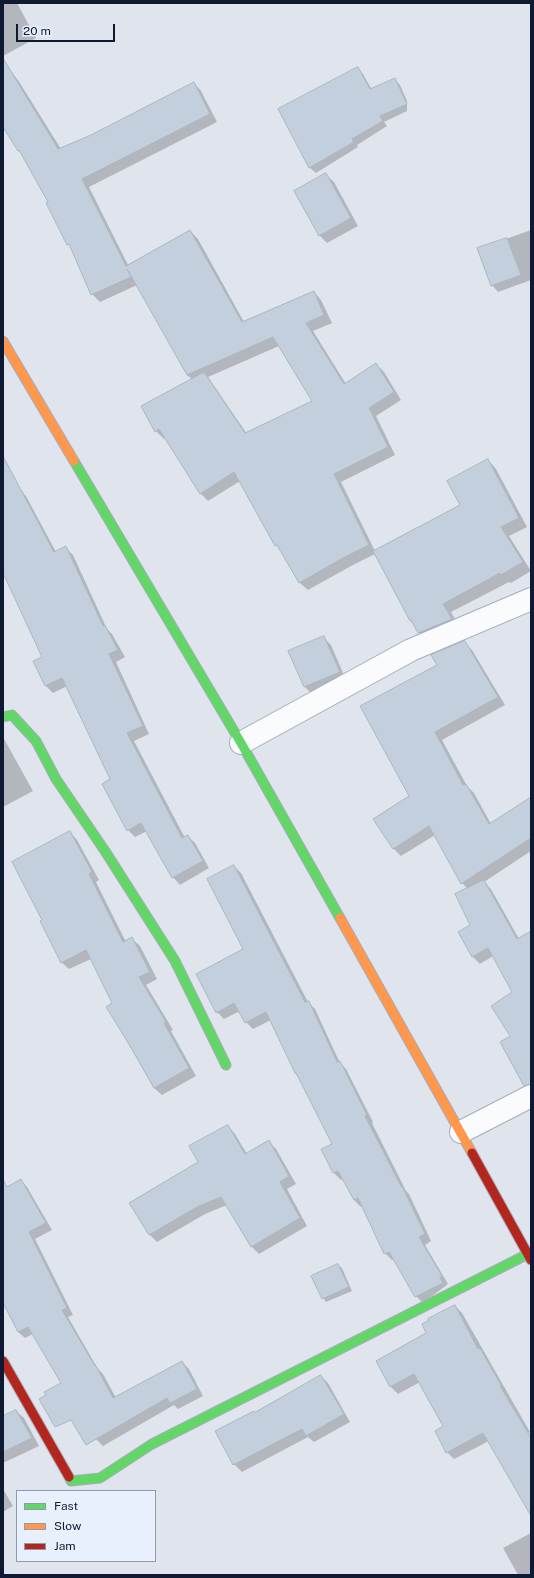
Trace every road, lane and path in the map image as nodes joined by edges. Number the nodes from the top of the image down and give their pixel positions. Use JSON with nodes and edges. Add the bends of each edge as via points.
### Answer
{"nodes":[{"id":1,"x":4,"y":343,"type":"edge"},
{"id":2,"x":531,"y":599,"type":"edge"},
{"id":3,"x":3,"y":717,"type":"edge"},
{"id":4,"x":241,"y":743,"type":"junction"},
{"id":5,"x":226,"y":1065,"type":"dead end"},
{"id":6,"x":531,"y":1096,"type":"edge"},
{"id":7,"x":461,"y":1132,"type":"junction"},
{"id":8,"x":530,"y":1257,"type":"edge"},
{"id":9,"x":3,"y":1361,"type":"edge"}],
"edges":[{"from":1,"to":4,"type":"street"},
{"from":2,"to":4,"type":"street","via":[[411,650]]},
{"from":3,"to":5,"type":"street","via":[[12,715],[36,741],[56,779],[175,961]]},
{"from":4,"to":7,"type":"street"},
{"from":6,"to":7,"type":"street"},
{"from":7,"to":8,"type":"street"},
{"from":8,"to":9,"type":"street","via":[[152,1444],[100,1478],[71,1481]]}]}
